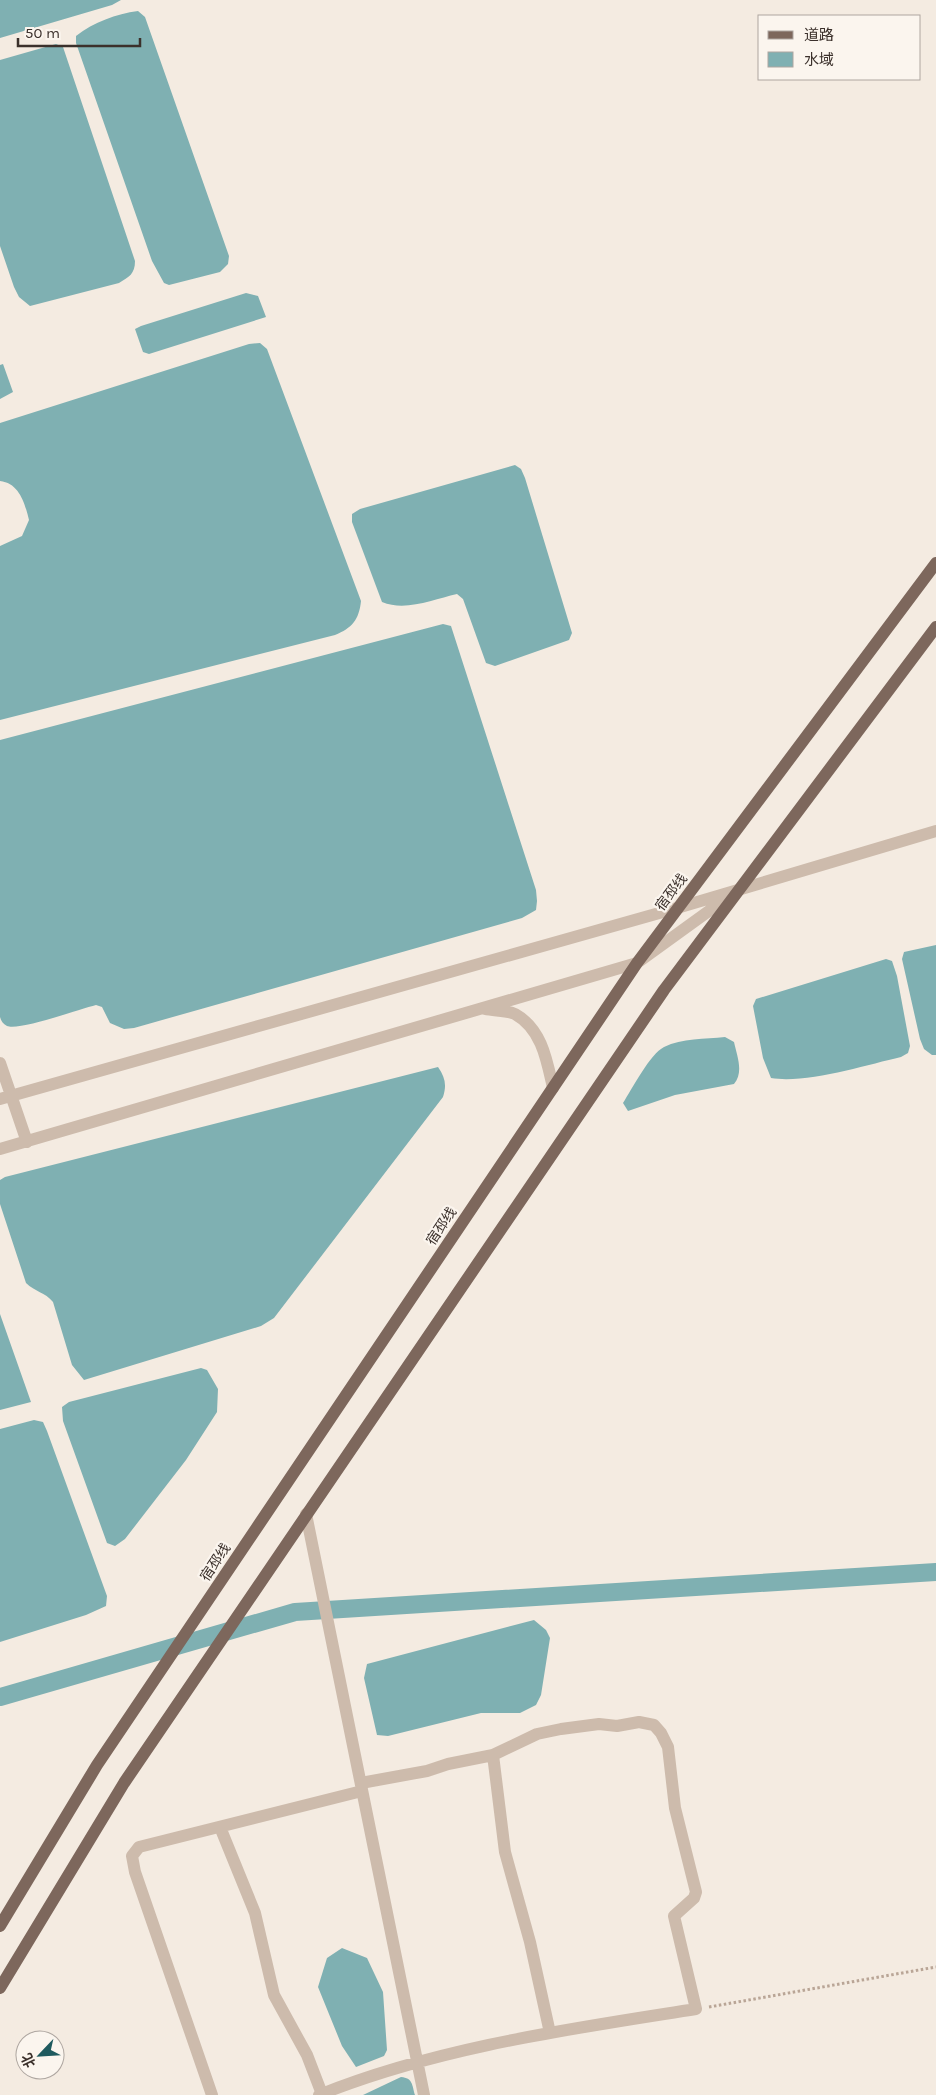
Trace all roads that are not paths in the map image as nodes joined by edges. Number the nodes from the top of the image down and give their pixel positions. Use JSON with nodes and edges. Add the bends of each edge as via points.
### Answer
{"nodes":[{"id":1,"x":936,"y":563,"type":"edge"},
{"id":2,"x":936,"y":627,"type":"edge"},
{"id":3,"x":936,"y":831,"type":"edge"},
{"id":4,"x":741,"y":888,"type":"junction"},
{"id":5,"x":677,"y":908,"type":"junction"},
{"id":6,"x":637,"y":963,"type":"junction"},
{"id":7,"x":480,"y":1009,"type":"junction"},
{"id":8,"x":0,"y":1063,"type":"edge"},
{"id":9,"x":553,"y":1088,"type":"junction"},
{"id":10,"x":6,"y":1098,"type":"edge"},
{"id":11,"x":27,"y":1142,"type":"junction"},
{"id":12,"x":0,"y":1150,"type":"edge"},
{"id":13,"x":306,"y":1514,"type":"junction"},
{"id":14,"x":492,"y":1755,"type":"junction"},
{"id":15,"x":362,"y":1787,"type":"junction"},
{"id":16,"x":220,"y":1827,"type":"junction"},
{"id":17,"x":0,"y":1926,"type":"edge"},
{"id":18,"x":0,"y":1988,"type":"edge"},
{"id":19,"x":550,"y":2033,"type":"junction"},
{"id":20,"x":418,"y":2063,"type":"junction"},
{"id":21,"x":321,"y":2094,"type":"edge"},
{"id":22,"x":212,"y":2095,"type":"edge"},
{"id":23,"x":424,"y":2095,"type":"edge"}],
"edges":[{"from":1,"to":5,"type":"main road","name":"宿邳线"},
{"from":2,"to":4,"type":"main road"},
{"from":3,"to":4,"type":"street"},
{"from":4,"to":5,"type":"street"},
{"from":4,"to":6,"type":"street"},
{"from":4,"to":13,"type":"main road","via":[[664,990]]},
{"from":5,"to":6,"type":"main road","name":"宿邳线"},
{"from":5,"to":10,"type":"street"},
{"from":6,"to":7,"type":"street"},
{"from":6,"to":9,"type":"main road","name":"宿邳线"},
{"from":7,"to":9,"type":"street","via":[[514,1013],[528,1024],[546,1054]]},
{"from":7,"to":11,"type":"street"},
{"from":8,"to":10,"type":"street"},
{"from":9,"to":17,"type":"main road","name":"宿邳线","via":[[97,1765]]},
{"from":10,"to":11,"type":"street"},
{"from":11,"to":12,"type":"street"},
{"from":13,"to":15,"type":"street"},
{"from":13,"to":18,"type":"main road","via":[[124,1783]]},
{"from":14,"to":15,"type":"street"},
{"from":14,"to":19,"type":"street","via":[[505,1852],[530,1942]]},
{"from":14,"to":19,"type":"street","via":[[537,1734],[599,1724],[617,1726],[639,1722],[654,1725],[668,1747],[675,1808],[696,1892],[694,1898],[674,1916],[696,2009]]},
{"from":15,"to":16,"type":"street"},
{"from":15,"to":20,"type":"street"},
{"from":16,"to":21,"type":"street","via":[[254,1913],[274,1995],[307,2055]]},
{"from":16,"to":22,"type":"street","via":[[139,1847],[132,1856]]},
{"from":19,"to":20,"type":"street"},
{"from":20,"to":21,"type":"street"},
{"from":20,"to":23,"type":"street"}]}
